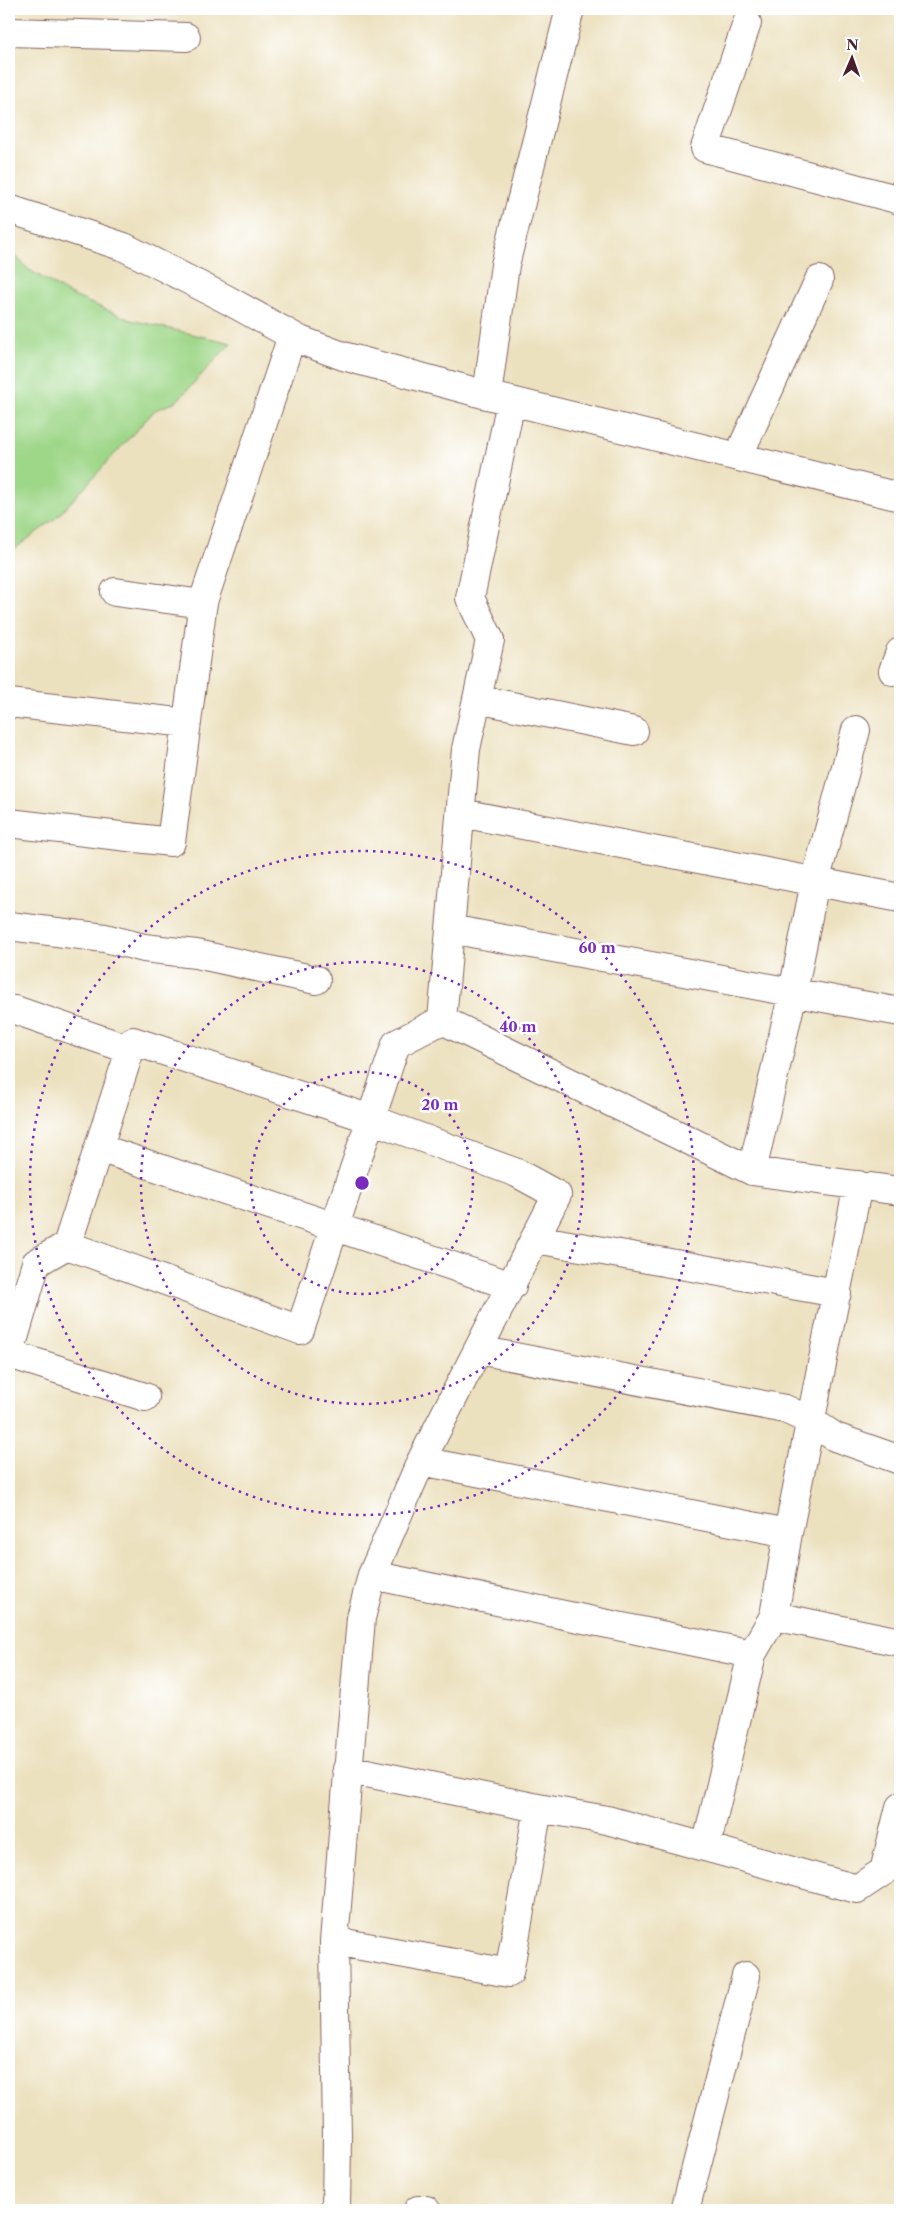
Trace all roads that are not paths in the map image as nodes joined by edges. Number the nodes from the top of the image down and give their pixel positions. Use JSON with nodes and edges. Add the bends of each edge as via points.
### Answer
{"nodes":[{"id":1,"x":570,"y":9,"type":"edge"},
{"id":2,"x":747,"y":23,"type":"dead end"},
{"id":3,"x":9,"y":32,"type":"edge"},
{"id":4,"x":186,"y":37,"type":"dead end"},
{"id":5,"x":900,"y":200,"type":"edge"},
{"id":6,"x":9,"y":209,"type":"edge"},
{"id":7,"x":819,"y":280,"type":"dead end"},
{"id":8,"x":292,"y":336,"type":"junction"},
{"id":9,"x":499,"y":398,"type":"junction"},
{"id":10,"x":738,"y":457,"type":"junction"},
{"id":11,"x":900,"y":496,"type":"edge"},
{"id":12,"x":115,"y":592,"type":"dead end"},
{"id":13,"x":203,"y":604,"type":"junction"},
{"id":14,"x":477,"y":699,"type":"junction"},
{"id":15,"x":9,"y":703,"type":"edge"},
{"id":16,"x":187,"y":723,"type":"junction"},
{"id":17,"x":856,"y":730,"type":"dead end"},
{"id":18,"x":634,"y":731,"type":"dead end"},
{"id":19,"x":460,"y":814,"type":"junction"},
{"id":20,"x":9,"y":823,"type":"edge"},
{"id":21,"x":814,"y":882,"type":"junction"},
{"id":22,"x":900,"y":898,"type":"edge"},
{"id":23,"x":9,"y":926,"type":"edge"},
{"id":24,"x":450,"y":929,"type":"junction"},
{"id":25,"x":316,"y":980,"type":"dead end"},
{"id":26,"x":793,"y":992,"type":"junction"},
{"id":27,"x":15,"y":1010,"type":"dead end"},
{"id":28,"x":900,"y":1012,"type":"edge"},
{"id":29,"x":442,"y":1020,"type":"junction"},
{"id":30,"x":130,"y":1050,"type":"junction"},
{"id":31,"x":371,"y":1119,"type":"junction"},
{"id":32,"x":99,"y":1148,"type":"junction"},
{"id":33,"x":752,"y":1171,"type":"junction"},
{"id":34,"x":858,"y":1186,"type":"junction"},
{"id":35,"x":900,"y":1191,"type":"edge"},
{"id":36,"x":334,"y":1227,"type":"junction"},
{"id":37,"x":536,"y":1239,"type":"junction"},
{"id":38,"x":67,"y":1245,"type":"junction"},
{"id":39,"x":20,"y":1275,"type":"edge"},
{"id":40,"x":512,"y":1286,"type":"junction"},
{"id":41,"x":837,"y":1293,"type":"junction"},
{"id":42,"x":478,"y":1350,"type":"junction"},
{"id":43,"x":9,"y":1354,"type":"edge"},
{"id":44,"x":145,"y":1397,"type":"dead end"},
{"id":45,"x":811,"y":1421,"type":"junction"},
{"id":46,"x":900,"y":1460,"type":"edge"},
{"id":47,"x":421,"y":1461,"type":"junction"},
{"id":48,"x":788,"y":1533,"type":"junction"},
{"id":49,"x":372,"y":1575,"type":"junction"},
{"id":50,"x":774,"y":1616,"type":"junction"},
{"id":51,"x":900,"y":1642,"type":"edge"},
{"id":52,"x":752,"y":1654,"type":"junction"},
{"id":53,"x":347,"y":1769,"type":"junction"},
{"id":54,"x":900,"y":1807,"type":"edge"},
{"id":55,"x":538,"y":1808,"type":"junction"},
{"id":56,"x":706,"y":1847,"type":"junction"},
{"id":57,"x":334,"y":1940,"type":"junction"},
{"id":58,"x":746,"y":1976,"type":"dead end"},
{"id":59,"x":336,"y":2210,"type":"edge"},
{"id":60,"x":418,"y":2210,"type":"edge"},
{"id":61,"x":426,"y":2210,"type":"edge"},
{"id":62,"x":684,"y":2210,"type":"edge"}],
"edges":[{"from":1,"to":9,"type":"street","via":[[505,265]]},
{"from":2,"to":5,"type":"street","via":[[705,148]]},
{"from":3,"to":4,"type":"street"},
{"from":6,"to":8,"type":"street","via":[[124,247]]},
{"from":7,"to":10,"type":"street"},
{"from":8,"to":9,"type":"street","via":[[343,356]]},
{"from":8,"to":13,"type":"street"},
{"from":9,"to":10,"type":"street"},
{"from":9,"to":14,"type":"street","via":[[470,598],[490,640]]},
{"from":10,"to":11,"type":"street"},
{"from":12,"to":13,"type":"street"},
{"from":13,"to":16,"type":"street"},
{"from":14,"to":18,"type":"street"},
{"from":14,"to":19,"type":"street","via":[[466,749]]},
{"from":15,"to":16,"type":"street"},
{"from":16,"to":20,"type":"street","via":[[172,842]]},
{"from":17,"to":21,"type":"street"},
{"from":19,"to":21,"type":"street"},
{"from":19,"to":24,"type":"street"},
{"from":21,"to":22,"type":"street"},
{"from":21,"to":26,"type":"street"},
{"from":23,"to":25,"type":"street","via":[[196,954]]},
{"from":24,"to":26,"type":"street"},
{"from":24,"to":29,"type":"street"},
{"from":26,"to":28,"type":"street"},
{"from":26,"to":33,"type":"street"},
{"from":27,"to":30,"type":"street"},
{"from":29,"to":31,"type":"street","via":[[396,1044]]},
{"from":29,"to":33,"type":"street"},
{"from":30,"to":31,"type":"street","via":[[133,1041]]},
{"from":30,"to":32,"type":"street"},
{"from":31,"to":36,"type":"street"},
{"from":31,"to":37,"type":"street","via":[[517,1173],[557,1195]]},
{"from":32,"to":36,"type":"street"},
{"from":32,"to":38,"type":"street"},
{"from":33,"to":34,"type":"street"},
{"from":34,"to":35,"type":"street"},
{"from":34,"to":41,"type":"street"},
{"from":36,"to":38,"type":"street","via":[[300,1330]]},
{"from":36,"to":40,"type":"street"},
{"from":37,"to":40,"type":"street"},
{"from":37,"to":41,"type":"street"},
{"from":38,"to":39,"type":"street"},
{"from":39,"to":43,"type":"street"},
{"from":40,"to":42,"type":"street"},
{"from":41,"to":45,"type":"street"},
{"from":42,"to":45,"type":"street","via":[[785,1409]]},
{"from":42,"to":47,"type":"street"},
{"from":43,"to":44,"type":"street"},
{"from":45,"to":46,"type":"street","via":[[835,1437]]},
{"from":45,"to":48,"type":"street"},
{"from":47,"to":48,"type":"street"},
{"from":47,"to":49,"type":"street"},
{"from":48,"to":50,"type":"street"},
{"from":49,"to":52,"type":"street"},
{"from":49,"to":53,"type":"street","via":[[360,1618]]},
{"from":50,"to":51,"type":"street"},
{"from":50,"to":52,"type":"street"},
{"from":52,"to":56,"type":"street"},
{"from":53,"to":55,"type":"street"},
{"from":53,"to":57,"type":"street"},
{"from":54,"to":56,"type":"street","via":[[884,1871],[857,1889]]},
{"from":55,"to":56,"type":"street","via":[[607,1820]]},
{"from":55,"to":57,"type":"street","via":[[509,1973]]},
{"from":57,"to":59,"type":"street"},
{"from":58,"to":62,"type":"street"},
{"from":60,"to":61,"type":"street"}]}
